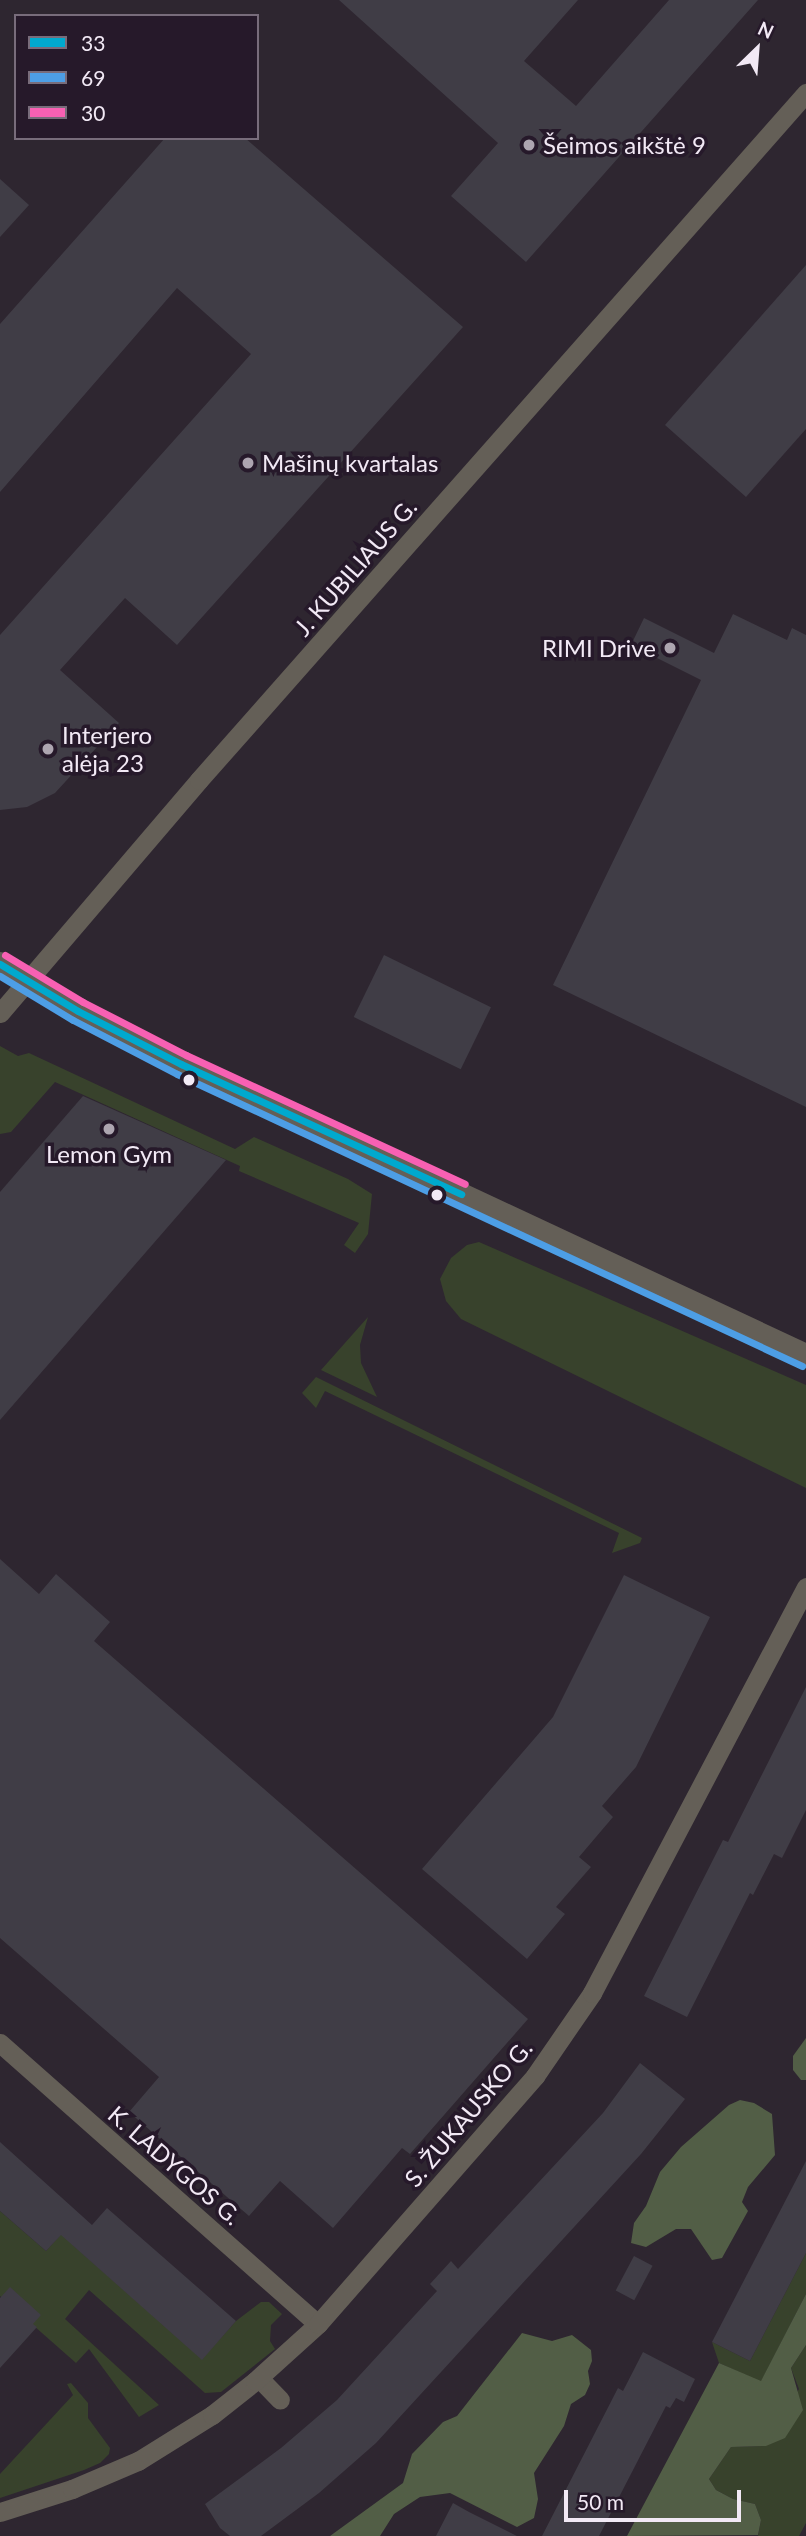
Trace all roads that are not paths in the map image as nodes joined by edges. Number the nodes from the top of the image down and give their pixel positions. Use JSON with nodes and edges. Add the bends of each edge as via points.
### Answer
{"nodes":[{"id":1,"x":806,"y":93,"type":"edge"},
{"id":2,"x":0,"y":964,"type":"edge"},
{"id":3,"x":25,"y":982,"type":"junction"},
{"id":4,"x":0,"y":1013,"type":"edge"},
{"id":5,"x":806,"y":1356,"type":"edge"},
{"id":6,"x":806,"y":1587,"type":"edge"},
{"id":7,"x":0,"y":2043,"type":"edge"},
{"id":8,"x":318,"y":2324,"type":"junction"},
{"id":9,"x":259,"y":2378,"type":"junction"},
{"id":10,"x":285,"y":2405,"type":"dead end"},
{"id":11,"x":0,"y":2512,"type":"edge"}],
"edges":[{"from":1,"to":3,"type":"street","name":"J. KUBILIAUS G."},
{"from":2,"to":3,"type":"street"},
{"from":3,"to":4,"type":"street","name":"J. KUBILIAUS G."},
{"from":3,"to":5,"type":"street","via":[[181,1064]]},
{"from":6,"to":8,"type":"street","name":"S. ŽUKAUSKO G.","via":[[577,2017],[535,2076]]},
{"from":7,"to":8,"type":"street","name":"K. LADYGOS G."},
{"from":8,"to":9,"type":"street","name":"S. ŽUKAUSKO G."},
{"from":9,"to":10,"type":"street"},
{"from":9,"to":11,"type":"street","name":"S. ŽUKAUSKO G.","via":[[212,2415],[138,2461]]}]}
